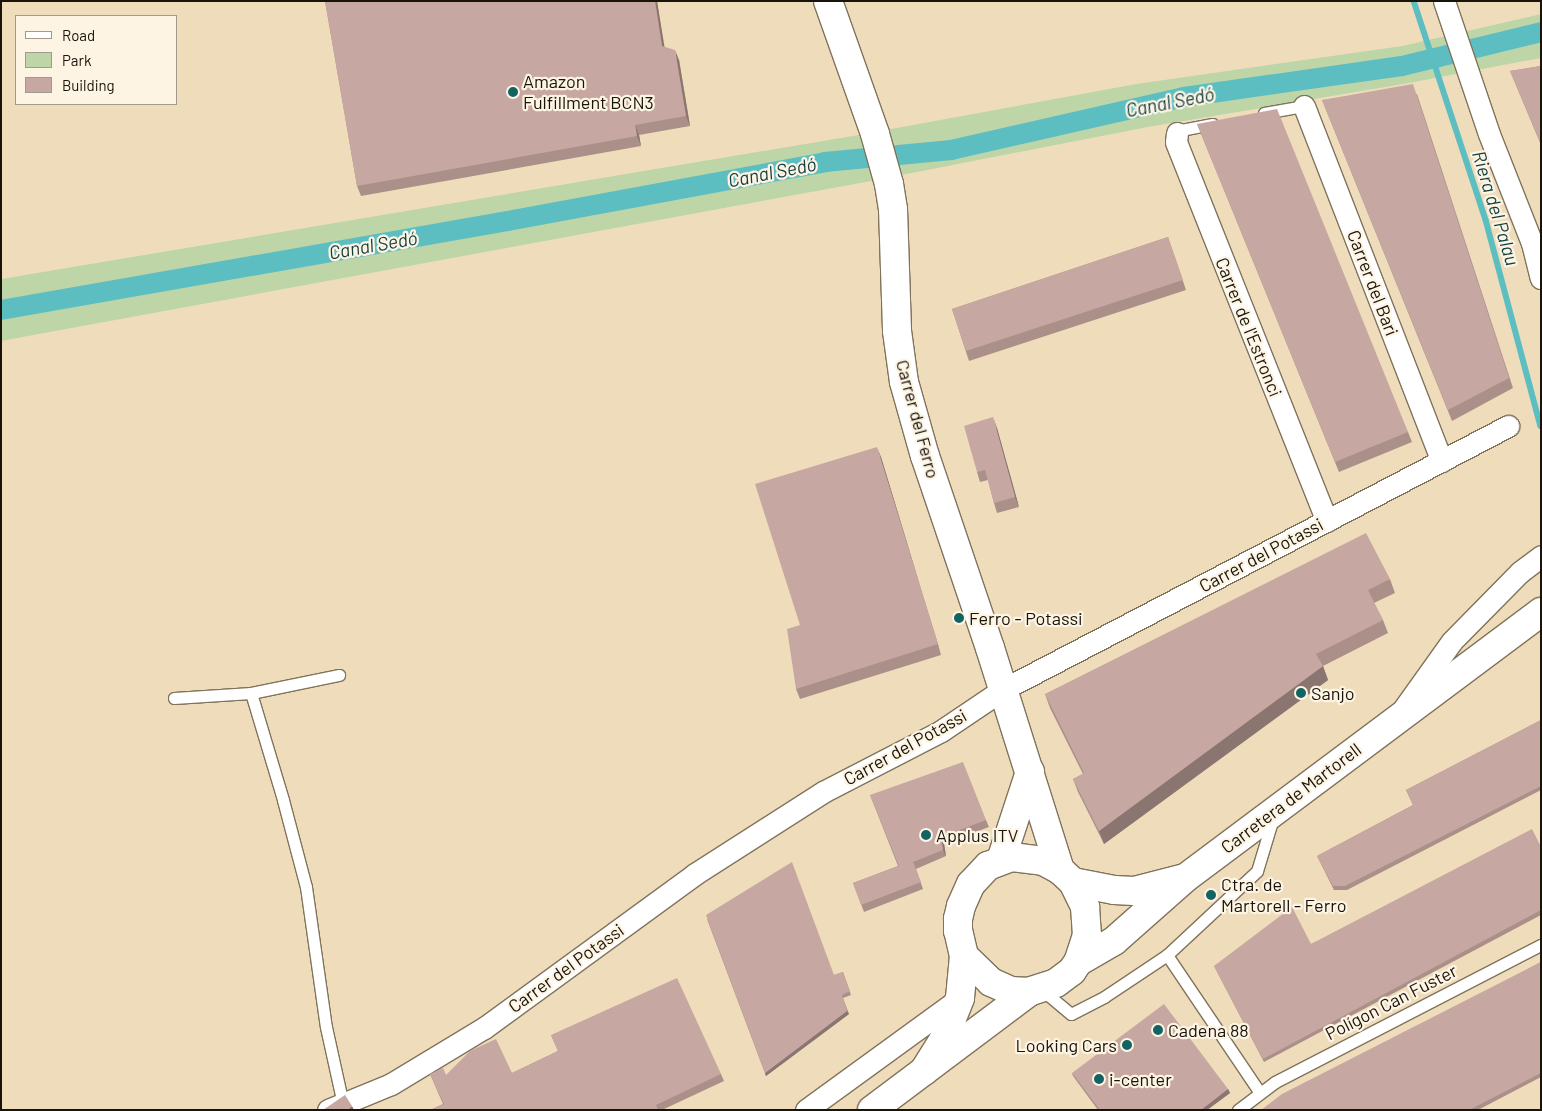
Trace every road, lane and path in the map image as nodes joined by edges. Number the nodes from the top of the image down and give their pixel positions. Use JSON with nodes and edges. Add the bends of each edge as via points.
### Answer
{"nodes":[{"id":1,"x":828,"y":1,"type":"edge"},
{"id":2,"x":1447,"y":10,"type":"edge"},
{"id":3,"x":1304,"y":106,"type":"joint"},
{"id":4,"x":1256,"y":115,"type":"edge"},
{"id":5,"x":1227,"y":121,"type":"edge"},
{"id":6,"x":1177,"y":133,"type":"joint"},
{"id":7,"x":1541,"y":278,"type":"edge"},
{"id":8,"x":1508,"y":426,"type":"dead end"},
{"id":9,"x":1442,"y":461,"type":"junction"},
{"id":10,"x":1327,"y":521,"type":"junction"},
{"id":11,"x":1541,"y":556,"type":"edge"},
{"id":12,"x":1541,"y":612,"type":"edge"},
{"id":13,"x":340,"y":674,"type":"dead end"},
{"id":14,"x":1002,"y":690,"type":"junction"},
{"id":15,"x":252,"y":693,"type":"junction"},
{"id":16,"x":174,"y":698,"type":"dead end"},
{"id":17,"x":1397,"y":717,"type":"junction"},
{"id":18,"x":1030,"y":772,"type":"junction"},
{"id":19,"x":1276,"y":809,"type":"junction"},
{"id":20,"x":1001,"y":860,"type":"junction"},
{"id":21,"x":1066,"y":876,"type":"junction"},
{"id":22,"x":1184,"y":879,"type":"junction"},
{"id":23,"x":1541,"y":945,"type":"edge"},
{"id":24,"x":1167,"y":955,"type":"junction"},
{"id":25,"x":964,"y":956,"type":"junction"},
{"id":26,"x":1078,"y":962,"type":"junction"},
{"id":27,"x":1034,"y":990,"type":"junction"},
{"id":28,"x":960,"y":998,"type":"junction"},
{"id":29,"x":924,"y":1071,"type":"junction"},
{"id":30,"x":1260,"y":1093,"type":"junction"},
{"id":31,"x":339,"y":1108,"type":"edge"},
{"id":32,"x":806,"y":1110,"type":"edge"},
{"id":33,"x":872,"y":1110,"type":"edge"},
{"id":34,"x":1238,"y":1110,"type":"edge"}],
"edges":[{"from":1,"to":14,"type":"main road","name":"Carrer del Ferro","via":[[875,134],[889,184],[893,209],[897,331],[904,382]]},
{"from":2,"to":7,"type":"street","via":[[1532,243]]},
{"from":3,"to":4,"type":"lane"},
{"from":3,"to":9,"type":"street","name":"Carrer del Bari"},
{"from":5,"to":6,"type":"lane"},
{"from":6,"to":10,"type":"street","name":"Carrer de l'Estronci","via":[[1176,142]]},
{"from":8,"to":9,"type":"street","name":"Carrer del Potassi"},
{"from":9,"to":10,"type":"street","name":"Carrer del Potassi"},
{"from":10,"to":14,"type":"street","name":"Carrer del Potassi"},
{"from":11,"to":17,"type":"street","name":"Carretera de Martorell","via":[[1520,572],[1452,641]]},
{"from":12,"to":17,"type":"main road","name":"Carretera de Martorell"},
{"from":13,"to":15,"type":"lane"},
{"from":14,"to":18,"type":"main road","name":"Carrer del Ferro"},
{"from":14,"to":31,"type":"street","name":"Carrer del Potassi","via":[[941,731],[823,792],[695,874],[484,1028],[391,1084]]},
{"from":15,"to":16,"type":"lane"},
{"from":15,"to":31,"type":"lane","via":[[306,887]]},
{"from":17,"to":19,"type":"main road","name":"Carretera de Martorell"},
{"from":18,"to":20,"type":"main road"},
{"from":18,"to":21,"type":"main road","name":"Carrer del Ferro"},
{"from":19,"to":22,"type":"main road","name":"Carretera de Martorell"},
{"from":19,"to":24,"type":"lane","via":[[1257,872]]},
{"from":20,"to":21,"type":"main road","name":"Carretera de Martorell","via":[[1033,858]]},
{"from":20,"to":25,"type":"main road","name":"Carretera de Martorell","via":[[979,874],[963,900],[958,931]]},
{"from":21,"to":22,"type":"main road","name":"Carretera de Martorell","via":[[1114,890],[1134,891]]},
{"from":21,"to":26,"type":"main road","name":"Carretera de Martorell","via":[[1085,907],[1087,920],[1087,935]]},
{"from":22,"to":26,"type":"main road","name":"Carretera de Martorell","via":[[1114,941]]},
{"from":23,"to":30,"type":"lane","name":"Polígon Can Fuster","via":[[1275,1082]]},
{"from":24,"to":27,"type":"lane","via":[[1104,997],[1071,1014]]},
{"from":24,"to":30,"type":"lane"},
{"from":25,"to":27,"type":"main road","via":[[991,982],[1011,991]]},
{"from":25,"to":28,"type":"main road","name":"Carretera de Martorell"},
{"from":26,"to":27,"type":"main road","name":"Carretera de Martorell","via":[[1056,983]]},
{"from":27,"to":29,"type":"main road","name":"Carretera de Martorell"},
{"from":28,"to":29,"type":"main road","name":"Carretera de Martorell","via":[[942,1041]]},
{"from":28,"to":32,"type":"street"},
{"from":29,"to":33,"type":"main road","name":"Carretera de Martorell"},
{"from":30,"to":34,"type":"lane","name":"Polígon Can Fuster"}]}
